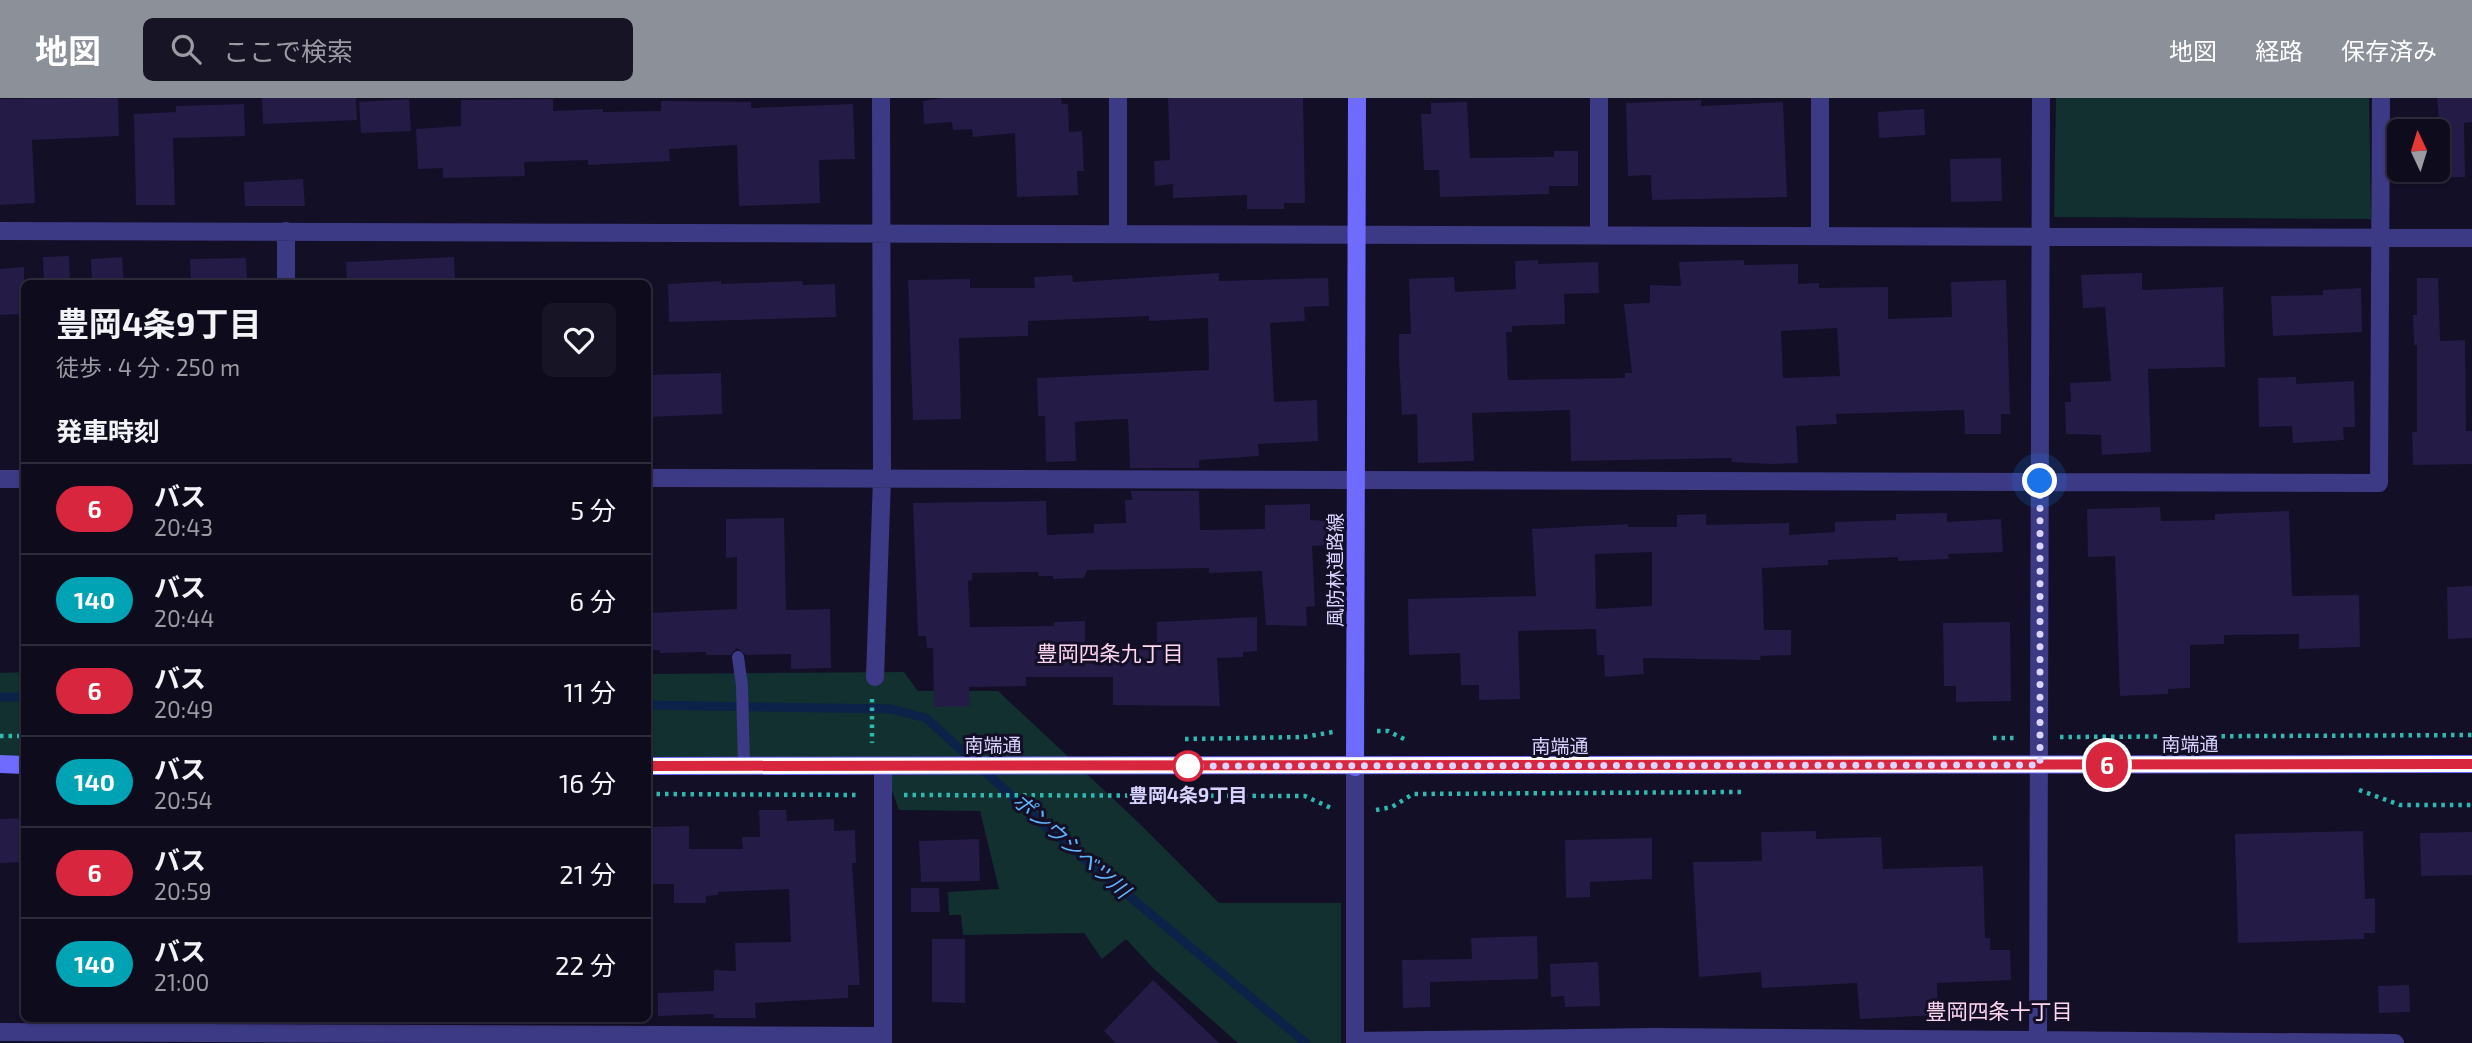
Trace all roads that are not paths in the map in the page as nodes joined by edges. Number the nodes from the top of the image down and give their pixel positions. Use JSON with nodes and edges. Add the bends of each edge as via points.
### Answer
{"nodes":[{"id":1,"x":881,"y":98,"type":"edge"},
{"id":2,"x":1118,"y":98,"type":"edge"},
{"id":3,"x":1357,"y":98,"type":"edge"},
{"id":4,"x":1599,"y":98,"type":"edge"},
{"id":5,"x":1820,"y":98,"type":"edge"},
{"id":6,"x":2041,"y":98,"type":"edge"},
{"id":7,"x":2381,"y":98,"type":"edge"},
{"id":8,"x":0,"y":231,"type":"edge"},
{"id":9,"x":286,"y":231,"type":"junction"},
{"id":10,"x":1118,"y":233,"type":"junction"},
{"id":11,"x":881,"y":234,"type":"junction"},
{"id":12,"x":1599,"y":234,"type":"junction"},
{"id":13,"x":1357,"y":235,"type":"junction"},
{"id":14,"x":1820,"y":235,"type":"junction"},
{"id":15,"x":2040,"y":236,"type":"junction"},
{"id":16,"x":2382,"y":238,"type":"junction"},
{"id":17,"x":2472,"y":238,"type":"edge"},
{"id":18,"x":286,"y":280,"type":"edge"},
{"id":19,"x":651,"y":478,"type":"edge"},
{"id":20,"x":0,"y":479,"type":"edge"},
{"id":21,"x":21,"y":479,"type":"edge"},
{"id":22,"x":882,"y":479,"type":"junction"},
{"id":23,"x":1356,"y":480,"type":"junction"},
{"id":24,"x":2040,"y":481,"type":"junction"},
{"id":25,"x":738,"y":657,"type":"dead end"},
{"id":26,"x":874,"y":685,"type":"road end"},
{"id":27,"x":0,"y":764,"type":"edge"},
{"id":28,"x":2472,"y":764,"type":"edge"},
{"id":29,"x":21,"y":765,"type":"edge"},
{"id":30,"x":2040,"y":765,"type":"junction"},
{"id":31,"x":651,"y":766,"type":"edge"},
{"id":32,"x":744,"y":766,"type":"junction"},
{"id":33,"x":883,"y":766,"type":"junction"},
{"id":34,"x":1355,"y":767,"type":"junction"},
{"id":35,"x":0,"y":1032,"type":"edge"},
{"id":36,"x":294,"y":1032,"type":"edge"},
{"id":37,"x":883,"y":1040,"type":"edge"},
{"id":38,"x":1655,"y":1040,"type":"edge"},
{"id":39,"x":1355,"y":1042,"type":"edge"},
{"id":40,"x":2038,"y":1042,"type":"edge"},
{"id":41,"x":2395,"y":1043,"type":"edge"}],
"edges":[{"from":1,"to":11,"type":"street"},
{"from":2,"to":10,"type":"street"},
{"from":3,"to":13,"type":"main road","name":"風防林道路線"},
{"from":4,"to":12,"type":"street"},
{"from":5,"to":14,"type":"street"},
{"from":6,"to":15,"type":"street"},
{"from":7,"to":16,"type":"street"},
{"from":8,"to":9,"type":"street"},
{"from":9,"to":11,"type":"street"},
{"from":9,"to":18,"type":"street"},
{"from":10,"to":11,"type":"street"},
{"from":10,"to":13,"type":"street"},
{"from":11,"to":22,"type":"street"},
{"from":12,"to":13,"type":"street"},
{"from":12,"to":14,"type":"street"},
{"from":13,"to":23,"type":"main road","name":"風防林道路線"},
{"from":14,"to":15,"type":"street"},
{"from":15,"to":16,"type":"street"},
{"from":15,"to":24,"type":"street"},
{"from":16,"to":17,"type":"street"},
{"from":16,"to":24,"type":"street","via":[[2379,483]]},
{"from":19,"to":22,"type":"street"},
{"from":20,"to":21,"type":"street"},
{"from":22,"to":23,"type":"street"},
{"from":22,"to":26,"type":"street"},
{"from":23,"to":24,"type":"street"},
{"from":23,"to":34,"type":"main road","name":"風防林道路線"},
{"from":24,"to":30,"type":"street"},
{"from":25,"to":32,"type":"lane"},
{"from":27,"to":29,"type":"main road"},
{"from":28,"to":30,"type":"main road","name":"南端通"},
{"from":30,"to":34,"type":"main road","name":"南端通"},
{"from":30,"to":40,"type":"street"},
{"from":31,"to":32,"type":"main road","name":"南端通"},
{"from":32,"to":33,"type":"main road","name":"南端通"},
{"from":33,"to":34,"type":"main road","name":"南端通"},
{"from":33,"to":37,"type":"street"},
{"from":34,"to":39,"type":"street","name":"風防林道路線"},
{"from":35,"to":36,"type":"street"},
{"from":36,"to":37,"type":"street"},
{"from":38,"to":39,"type":"street"},
{"from":38,"to":40,"type":"street"},
{"from":40,"to":41,"type":"street"}]}
